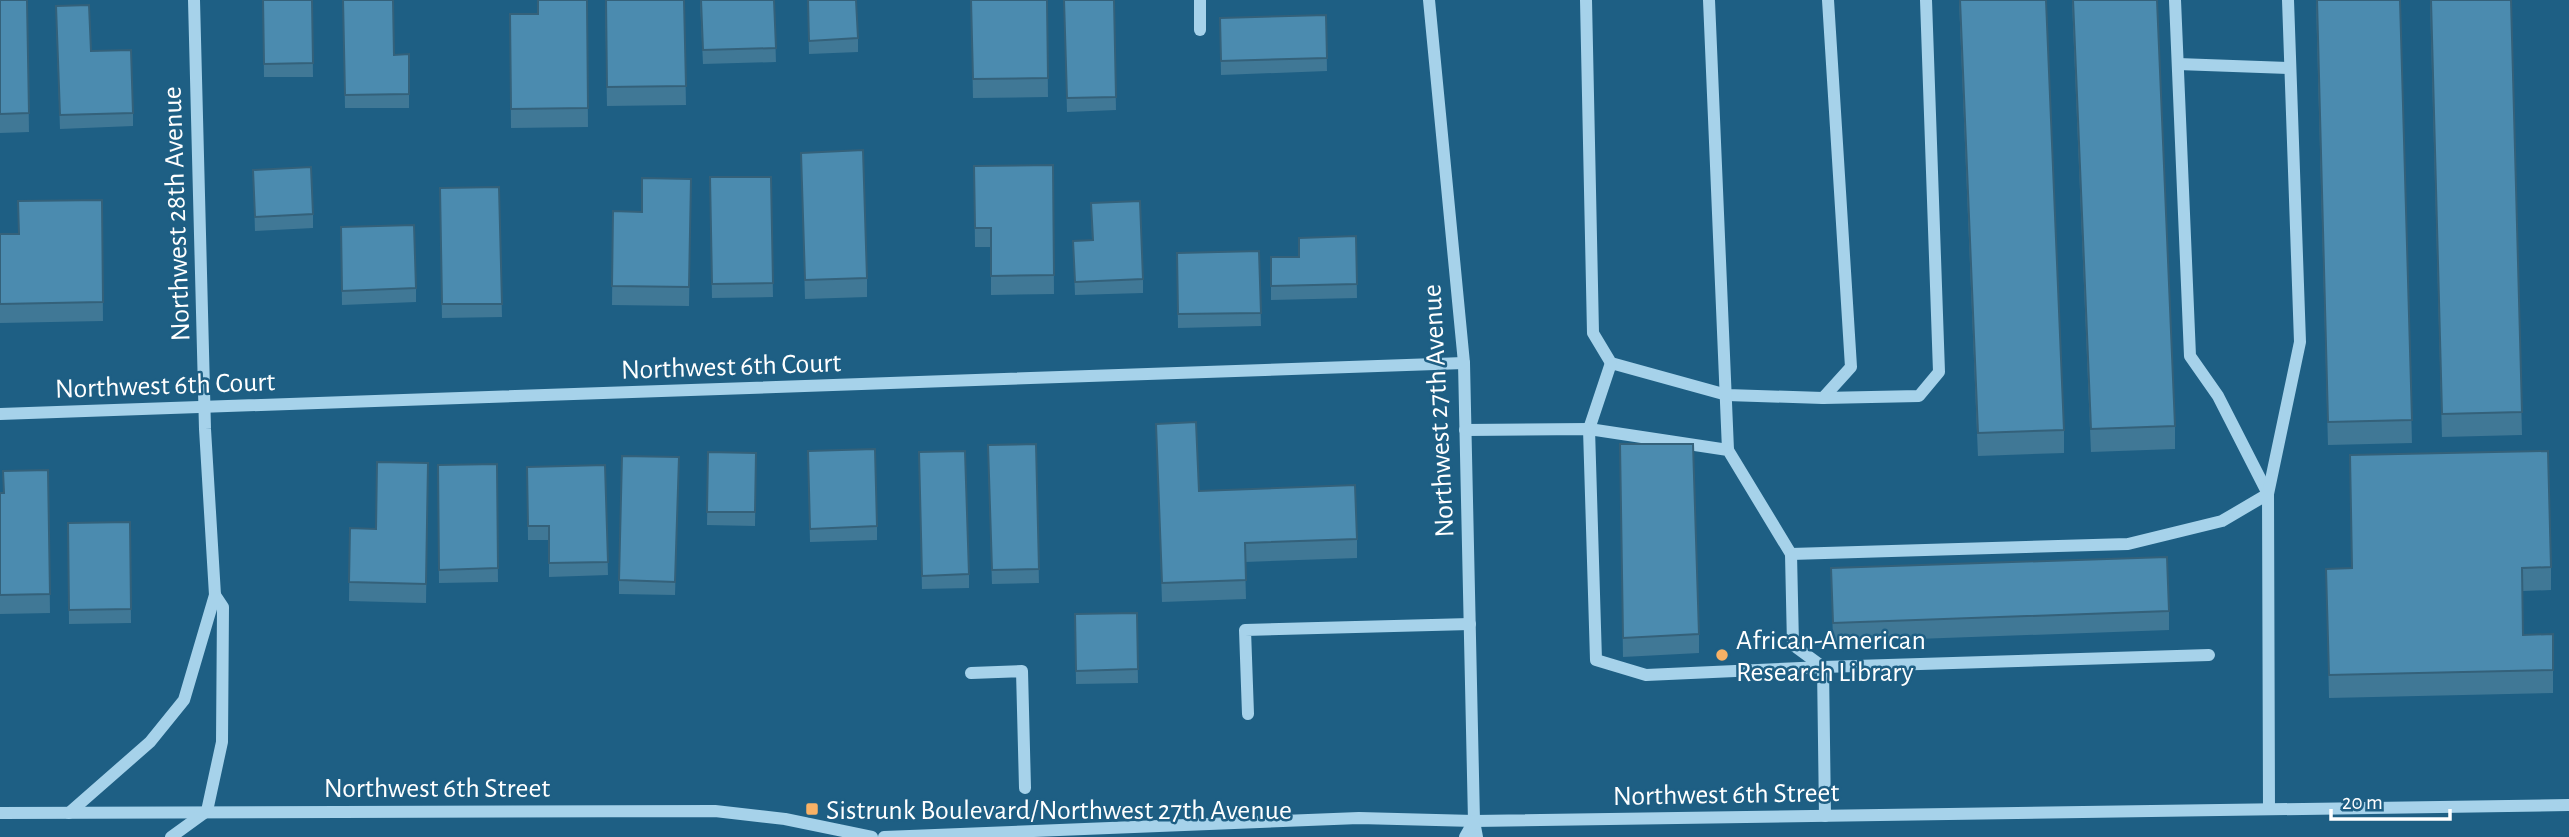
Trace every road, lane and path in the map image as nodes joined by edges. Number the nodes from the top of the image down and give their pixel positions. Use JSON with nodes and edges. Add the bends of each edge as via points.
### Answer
{"nodes":[{"id":1,"x":194,"y":0,"type":"edge"},
{"id":2,"x":1200,"y":0,"type":"edge"},
{"id":3,"x":1429,"y":0,"type":"edge"},
{"id":4,"x":1586,"y":0,"type":"edge"},
{"id":5,"x":1709,"y":0,"type":"edge"},
{"id":6,"x":1828,"y":0,"type":"edge"},
{"id":7,"x":1926,"y":0,"type":"edge"},
{"id":8,"x":2175,"y":0,"type":"edge"},
{"id":9,"x":2288,"y":0,"type":"edge"},
{"id":10,"x":1200,"y":30,"type":"dead end"},
{"id":11,"x":2178,"y":64,"type":"junction"},
{"id":12,"x":2289,"y":68,"type":"junction"},
{"id":13,"x":1464,"y":363,"type":"junction"},
{"id":14,"x":1611,"y":363,"type":"junction"},
{"id":15,"x":1727,"y":395,"type":"junction"},
{"id":16,"x":1823,"y":398,"type":"junction"},
{"id":17,"x":205,"y":408,"type":"junction"},
{"id":18,"x":0,"y":414,"type":"edge"},
{"id":19,"x":1588,"y":429,"type":"junction"},
{"id":20,"x":1465,"y":430,"type":"junction"},
{"id":21,"x":1728,"y":450,"type":"junction"},
{"id":22,"x":2268,"y":494,"type":"junction"},
{"id":23,"x":1791,"y":554,"type":"junction"},
{"id":24,"x":215,"y":595,"type":"junction"},
{"id":25,"x":1470,"y":624,"type":"junction"},
{"id":26,"x":2209,"y":655,"type":"dead end"},
{"id":27,"x":1823,"y":667,"type":"junction"},
{"id":28,"x":971,"y":673,"type":"dead end"},
{"id":29,"x":1248,"y":714,"type":"dead end"},
{"id":30,"x":1025,"y":788,"type":"dead end"},
{"id":31,"x":2569,"y":805,"type":"edge"},
{"id":32,"x":2269,"y":809,"type":"junction"},
{"id":33,"x":207,"y":811,"type":"junction"},
{"id":34,"x":0,"y":813,"type":"edge"},
{"id":35,"x":69,"y":813,"type":"junction"},
{"id":36,"x":1825,"y":816,"type":"junction"},
{"id":37,"x":1474,"y":821,"type":"junction"},
{"id":38,"x":171,"y":837,"type":"edge"},
{"id":39,"x":872,"y":837,"type":"edge"},
{"id":40,"x":884,"y":837,"type":"edge"},
{"id":41,"x":1465,"y":837,"type":"edge"},
{"id":42,"x":1477,"y":837,"type":"edge"}],
"edges":[{"from":1,"to":17,"type":"street","name":"Northwest 28th Avenue"},
{"from":2,"to":10,"type":"street"},
{"from":3,"to":13,"type":"street","name":"Northwest 27th Avenue"},
{"from":4,"to":14,"type":"street","via":[[1593,333]]},
{"from":5,"to":15,"type":"street"},
{"from":6,"to":16,"type":"street","via":[[1852,367]]},
{"from":7,"to":16,"type":"street","via":[[1938,372],[1919,396]]},
{"from":8,"to":11,"type":"street"},
{"from":9,"to":12,"type":"street"},
{"from":11,"to":12,"type":"street"},
{"from":11,"to":22,"type":"street","via":[[2190,355],[2218,396]]},
{"from":12,"to":22,"type":"street","via":[[2300,342]]},
{"from":13,"to":17,"type":"street","name":"Northwest 6th Court"},
{"from":13,"to":20,"type":"street","name":"Northwest 27th Avenue"},
{"from":14,"to":15,"type":"street"},
{"from":14,"to":19,"type":"street"},
{"from":15,"to":16,"type":"street"},
{"from":15,"to":21,"type":"street"},
{"from":17,"to":18,"type":"street","name":"Northwest 6th Court"},
{"from":17,"to":24,"type":"street","name":"Northwest 28th Avenue"},
{"from":19,"to":20,"type":"street"},
{"from":19,"to":21,"type":"street"},
{"from":19,"to":27,"type":"street","via":[[1596,660],[1646,675]]},
{"from":20,"to":25,"type":"street","name":"Northwest 27th Avenue"},
{"from":21,"to":23,"type":"street"},
{"from":22,"to":23,"type":"street","via":[[2222,521],[2128,544]]},
{"from":22,"to":32,"type":"street"},
{"from":23,"to":27,"type":"street","via":[[1793,645]]},
{"from":24,"to":33,"type":"street","name":"Northwest 28th Avenue","via":[[223,607],[222,742]]},
{"from":24,"to":35,"type":"street","name":"Northwest 28th Avenue","via":[[184,700],[150,742]]},
{"from":25,"to":29,"type":"street","via":[[1245,630]]},
{"from":25,"to":37,"type":"street","name":"Northwest 27th Avenue"},
{"from":26,"to":27,"type":"street"},
{"from":27,"to":36,"type":"street"},
{"from":28,"to":30,"type":"street","via":[[1022,671]]},
{"from":31,"to":32,"type":"street","name":"Northwest 6th Street"},
{"from":32,"to":36,"type":"street","name":"Northwest 6th Street"},
{"from":33,"to":35,"type":"street","name":"Northwest 6th Street"},
{"from":33,"to":38,"type":"street"},
{"from":33,"to":39,"type":"street","name":"Northwest 6th Street","via":[[715,811],[785,819]]},
{"from":34,"to":35,"type":"street","name":"Northwest 6th Street"},
{"from":36,"to":37,"type":"street","name":"Northwest 6th Street"},
{"from":37,"to":40,"type":"street","name":"Northwest 6th Street","via":[[1359,818]]},
{"from":37,"to":41,"type":"street"},
{"from":37,"to":42,"type":"street","name":"Northwest 27th Avenue"}]}
